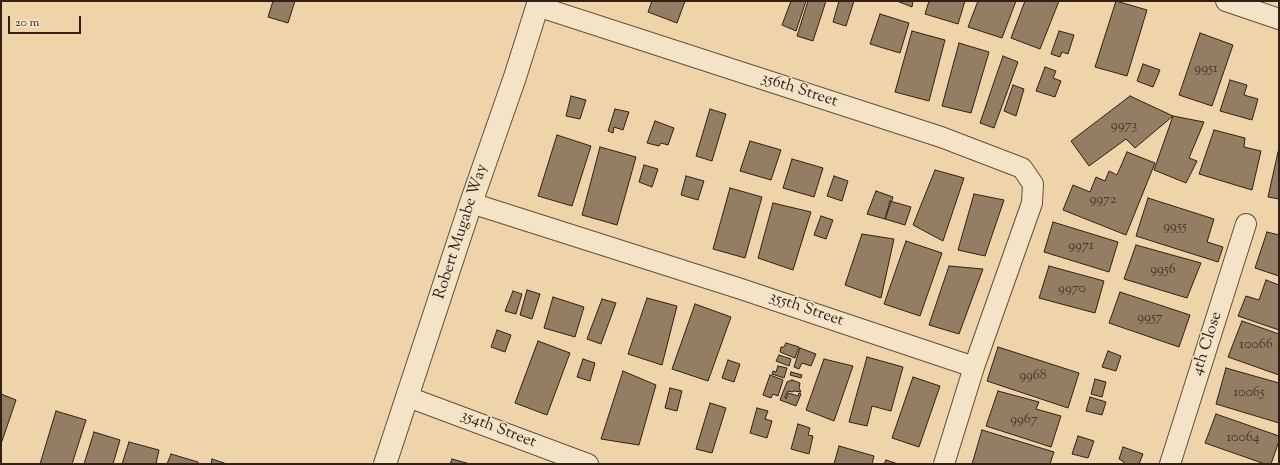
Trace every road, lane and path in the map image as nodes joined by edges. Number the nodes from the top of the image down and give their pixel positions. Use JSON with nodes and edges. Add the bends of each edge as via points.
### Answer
{"nodes":[{"id":1,"x":1226,"y":1,"type":"edge"},
{"id":2,"x":538,"y":3,"type":"edge"},
{"id":3,"x":1279,"y":19,"type":"edge"},
{"id":4,"x":471,"y":203,"type":"junction"},
{"id":5,"x":1246,"y":224,"type":"dead end"},
{"id":6,"x":974,"y":367,"type":"junction"},
{"id":7,"x":408,"y":397,"type":"junction"},
{"id":8,"x":385,"y":464,"type":"edge"},
{"id":9,"x":588,"y":464,"type":"edge"},
{"id":10,"x":944,"y":464,"type":"edge"},
{"id":11,"x":1170,"y":464,"type":"edge"}],
"edges":[{"from":1,"to":3,"type":"street"},
{"from":2,"to":4,"type":"street","name":"Robert Mugabe Way"},
{"from":2,"to":6,"type":"street","name":"356th Street","via":[[941,137],[1022,168],[1032,184],[1032,203]]},
{"from":4,"to":6,"type":"street","name":"355th Street"},
{"from":4,"to":7,"type":"street","name":"Robert Mugabe Way"},
{"from":5,"to":11,"type":"street","name":"4th Close"},
{"from":6,"to":10,"type":"street"},
{"from":7,"to":8,"type":"street","name":"Robert Mugabe Way"},
{"from":7,"to":9,"type":"street","name":"354th Street"}]}
